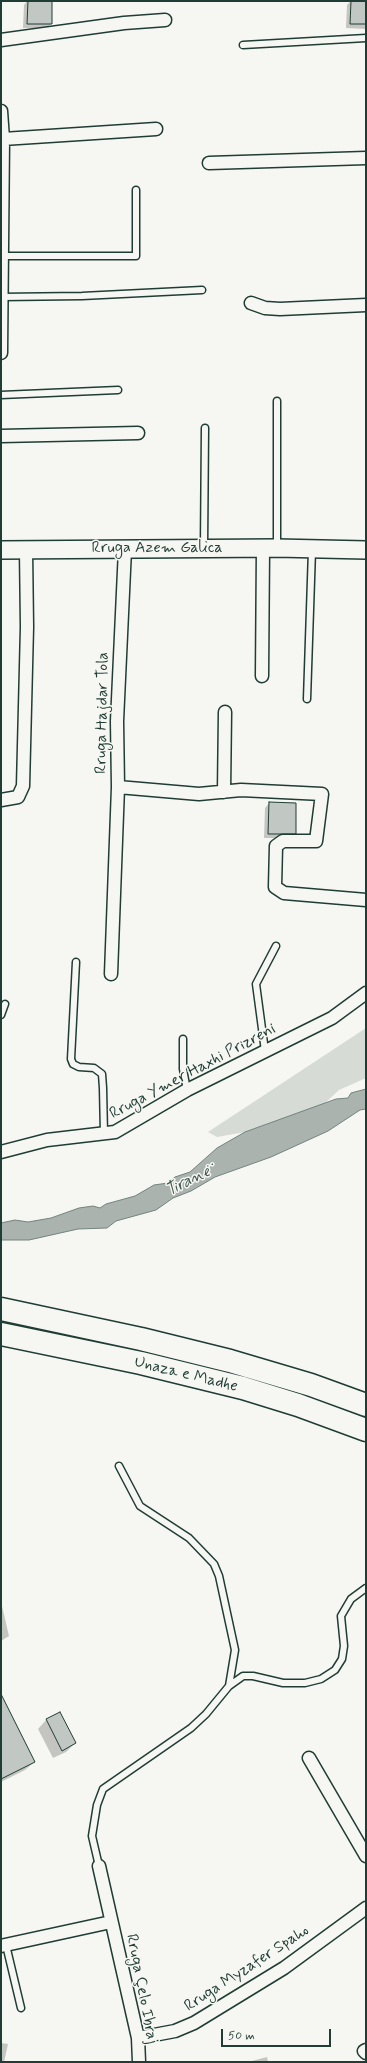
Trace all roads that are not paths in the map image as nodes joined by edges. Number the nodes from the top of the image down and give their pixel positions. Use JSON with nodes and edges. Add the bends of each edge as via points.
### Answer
{"nodes":[{"id":1,"x":165,"y":20,"type":"dead end"},
{"id":2,"x":366,"y":38,"type":"edge"},
{"id":3,"x":1,"y":40,"type":"edge"},
{"id":4,"x":243,"y":45,"type":"dead end"},
{"id":5,"x":1,"y":111,"type":"edge"},
{"id":6,"x":156,"y":130,"type":"dead end"},
{"id":7,"x":3,"y":139,"type":"junction"},
{"id":8,"x":366,"y":158,"type":"edge"},
{"id":9,"x":209,"y":163,"type":"dead end"},
{"id":10,"x":136,"y":190,"type":"dead end"},
{"id":11,"x":2,"y":256,"type":"edge"},
{"id":12,"x":202,"y":290,"type":"dead end"},
{"id":13,"x":2,"y":297,"type":"edge"},
{"id":14,"x":251,"y":303,"type":"dead end"},
{"id":15,"x":366,"y":304,"type":"edge"},
{"id":16,"x":1,"y":353,"type":"edge"},
{"id":17,"x":118,"y":390,"type":"dead end"},
{"id":18,"x":1,"y":395,"type":"edge"},
{"id":19,"x":277,"y":401,"type":"dead end"},
{"id":20,"x":205,"y":428,"type":"dead end"},
{"id":21,"x":138,"y":433,"type":"dead end"},
{"id":22,"x":1,"y":436,"type":"edge"},
{"id":23,"x":204,"y":548,"type":"junction"},
{"id":24,"x":270,"y":548,"type":"junction"},
{"id":25,"x":312,"y":548,"type":"junction"},
{"id":26,"x":125,"y":549,"type":"junction"},
{"id":27,"x":1,"y":550,"type":"edge"},
{"id":28,"x":26,"y":550,"type":"junction"},
{"id":29,"x":366,"y":550,"type":"edge"},
{"id":30,"x":262,"y":676,"type":"dead end"},
{"id":31,"x":307,"y":699,"type":"dead end"},
{"id":32,"x":225,"y":712,"type":"dead end"},
{"id":33,"x":118,"y":787,"type":"junction"},
{"id":34,"x":224,"y":792,"type":"junction"},
{"id":35,"x":1,"y":800,"type":"edge"},
{"id":36,"x":366,"y":900,"type":"edge"},
{"id":37,"x":276,"y":946,"type":"dead end"},
{"id":38,"x":76,"y":962,"type":"dead end"},
{"id":39,"x":111,"y":974,"type":"dead end"},
{"id":40,"x":366,"y":993,"type":"edge"},
{"id":41,"x":5,"y":1004,"type":"dead end"},
{"id":42,"x":1,"y":1015,"type":"edge"},
{"id":43,"x":183,"y":1039,"type":"dead end"},
{"id":44,"x":266,"y":1051,"type":"junction"},
{"id":45,"x":186,"y":1090,"type":"junction"},
{"id":46,"x":104,"y":1135,"type":"junction"},
{"id":47,"x":1,"y":1152,"type":"edge"},
{"id":48,"x":1,"y":1309,"type":"edge"},
{"id":49,"x":1,"y":1334,"type":"edge"},
{"id":50,"x":311,"y":1385,"type":"junction"},
{"id":51,"x":366,"y":1394,"type":"edge"},
{"id":52,"x":366,"y":1405,"type":"edge"},
{"id":53,"x":310,"y":1410,"type":"junction"},
{"id":54,"x":366,"y":1430,"type":"edge"},
{"id":55,"x":366,"y":1441,"type":"edge"},
{"id":56,"x":119,"y":1466,"type":"dead end"},
{"id":57,"x":366,"y":1588,"type":"edge"},
{"id":58,"x":229,"y":1686,"type":"junction"},
{"id":59,"x":309,"y":1758,"type":"dead end"},
{"id":60,"x":366,"y":1856,"type":"edge"},
{"id":61,"x":99,"y":1866,"type":"joint"},
{"id":62,"x":366,"y":1908,"type":"edge"},
{"id":63,"x":111,"y":1922,"type":"junction"},
{"id":64,"x":3,"y":1945,"type":"edge"},
{"id":65,"x":21,"y":2008,"type":"dead end"},
{"id":66,"x":138,"y":2038,"type":"junction"},
{"id":67,"x":366,"y":2050,"type":"edge"},
{"id":68,"x":366,"y":2053,"type":"edge"},
{"id":69,"x":139,"y":2062,"type":"edge"}],
"edges":[{"from":1,"to":3,"type":"street"},
{"from":2,"to":4,"type":"lane"},
{"from":5,"to":7,"type":"street"},
{"from":6,"to":7,"type":"street"},
{"from":7,"to":11,"type":"street"},
{"from":8,"to":9,"type":"street"},
{"from":10,"to":11,"type":"lane","via":[[136,256]]},
{"from":11,"to":13,"type":"street"},
{"from":12,"to":13,"type":"lane"},
{"from":13,"to":16,"type":"street"},
{"from":14,"to":15,"type":"street","via":[[265,308],[280,309]]},
{"from":17,"to":18,"type":"lane"},
{"from":19,"to":24,"type":"lane"},
{"from":20,"to":23,"type":"lane"},
{"from":21,"to":22,"type":"street"},
{"from":23,"to":24,"type":"main road","name":"Rruga Azem Galica"},
{"from":23,"to":26,"type":"main road","name":"Rruga Azem Galica"},
{"from":24,"to":25,"type":"main road","name":"Rruga Azem Galica"},
{"from":24,"to":30,"type":"street"},
{"from":25,"to":29,"type":"main road","name":"Rruga Azem Galica"},
{"from":25,"to":31,"type":"lane"},
{"from":26,"to":28,"type":"main road","name":"Rruga Azem Galica"},
{"from":26,"to":33,"type":"street","name":"Rruga Hajdar Tola","via":[[117,721]]},
{"from":27,"to":28,"type":"main road","name":"Rruga Azem Galica"},
{"from":28,"to":35,"type":"street","via":[[27,634],[23,786],[18,798]]},
{"from":32,"to":34,"type":"street"},
{"from":33,"to":34,"type":"street","via":[[199,794]]},
{"from":33,"to":39,"type":"street","name":"Rruga Hajdar Tola"},
{"from":34,"to":36,"type":"street","via":[[242,790],[322,794],[316,841],[284,841],[276,846],[275,887],[284,893]]},
{"from":37,"to":44,"type":"lane","via":[[256,984]]},
{"from":38,"to":46,"type":"lane","via":[[72,1059],[79,1067],[94,1068],[102,1074]]},
{"from":40,"to":44,"type":"street","name":"Rruga Ymer Haxhi Prizreni","via":[[332,1018]]},
{"from":41,"to":42,"type":"lane"},
{"from":43,"to":45,"type":"lane"},
{"from":44,"to":45,"type":"street","name":"Rruga Ymer Haxhi Prizreni"},
{"from":45,"to":46,"type":"street","name":"Rruga Ymer Haxhi Prizreni","via":[[130,1125]]},
{"from":46,"to":47,"type":"street","name":"Rruga Ymer Haxhi Prizreni","via":[[47,1140]]},
{"from":48,"to":50,"type":"highway","name":"Unaza e Madhe","via":[[230,1361]]},
{"from":49,"to":53,"type":"highway","name":"Unaza e Madhe","via":[[242,1388]]},
{"from":50,"to":51,"type":"highway"},
{"from":50,"to":52,"type":"highway","name":"Unaza e Madhe"},
{"from":53,"to":54,"type":"highway","name":"Unaza e Madhe"},
{"from":53,"to":55,"type":"highway","via":[[332,1427]]},
{"from":56,"to":58,"type":"lane","via":[[140,1506],[189,1538],[214,1564],[219,1576],[235,1650]]},
{"from":57,"to":58,"type":"lane","via":[[351,1599],[341,1616],[344,1646],[342,1659],[335,1670],[321,1679],[305,1684],[243,1676]]},
{"from":58,"to":61,"type":"lane","via":[[191,1728],[103,1789],[97,1805],[92,1836]]},
{"from":59,"to":60,"type":"street"},
{"from":61,"to":63,"type":"street","name":"Rruga Çelo Ibraj"},
{"from":62,"to":66,"type":"street","name":"Rruga Myzafer Spaho","via":[[284,1968],[194,2023],[176,2031]]},
{"from":63,"to":64,"type":"street","name":"Rruga Çelo Ibraj"},
{"from":63,"to":66,"type":"street","name":"Rruga Çelo Ibraj"},
{"from":64,"to":65,"type":"lane"},
{"from":66,"to":69,"type":"street","name":"Rruga Çelo Ibraj"},
{"from":67,"to":68,"type":"street"}]}
